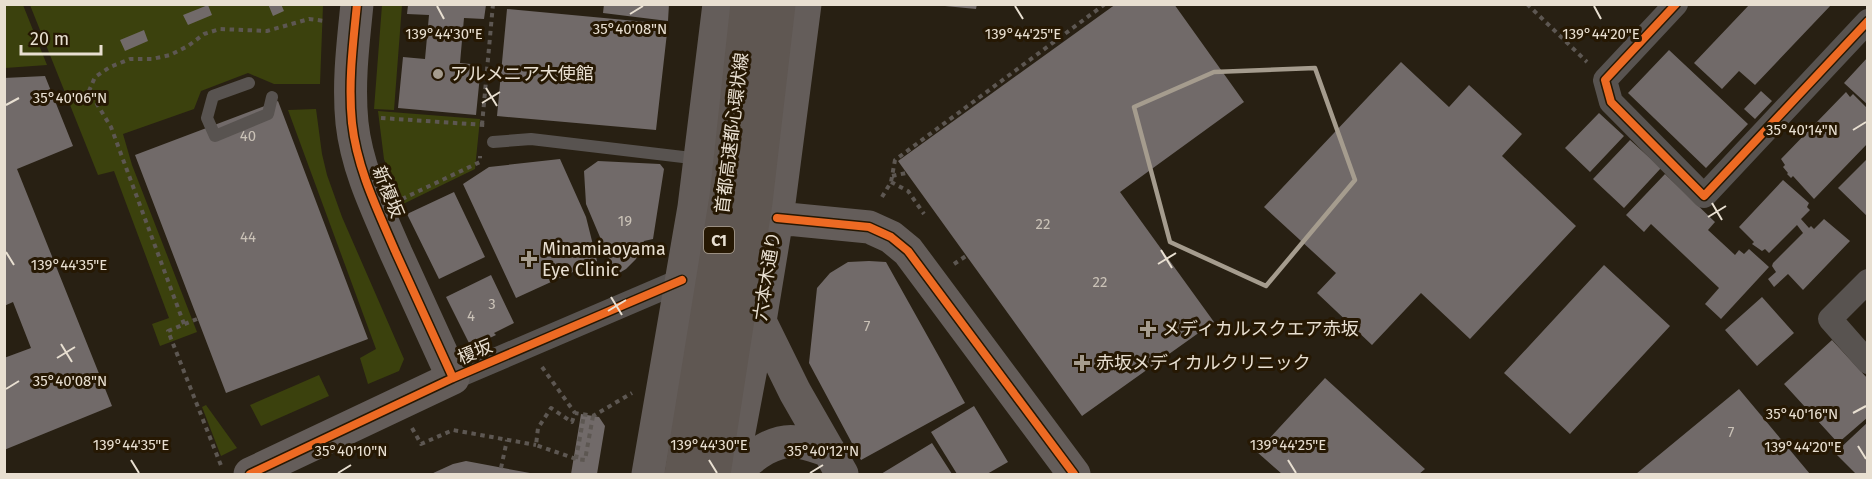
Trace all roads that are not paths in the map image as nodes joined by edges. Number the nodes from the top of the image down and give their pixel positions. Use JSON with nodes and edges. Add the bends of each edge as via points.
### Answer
{"nodes":[{"id":1,"x":357,"y":4,"type":"edge"},
{"id":2,"x":718,"y":4,"type":"edge"},
{"id":3,"x":747,"y":4,"type":"edge"},
{"id":4,"x":756,"y":4,"type":"edge"},
{"id":5,"x":779,"y":4,"type":"edge"},
{"id":6,"x":804,"y":4,"type":"edge"},
{"id":7,"x":1676,"y":4,"type":"edge"},
{"id":8,"x":1868,"y":21,"type":"edge"},
{"id":9,"x":249,"y":83,"type":"dead end"},
{"id":10,"x":272,"y":97,"type":"dead end"},
{"id":11,"x":493,"y":142,"type":"dead end"},
{"id":12,"x":700,"y":159,"type":"junction"},
{"id":13,"x":694,"y":207,"type":"junction"},
{"id":14,"x":777,"y":218,"type":"junction"},
{"id":15,"x":725,"y":260,"type":"junction"},
{"id":16,"x":682,"y":280,"type":"junction"},
{"id":17,"x":1868,"y":281,"type":"edge"},
{"id":18,"x":760,"y":321,"type":"junction"},
{"id":19,"x":1868,"y":362,"type":"edge"},
{"id":20,"x":453,"y":378,"type":"junction"},
{"id":21,"x":835,"y":463,"type":"edge"},
{"id":22,"x":236,"y":472,"type":"edge"},
{"id":23,"x":648,"y":474,"type":"edge"},
{"id":24,"x":681,"y":474,"type":"edge"},
{"id":25,"x":689,"y":474,"type":"edge"},
{"id":26,"x":726,"y":474,"type":"edge"},
{"id":27,"x":1074,"y":474,"type":"edge"}],
"edges":[{"from":1,"to":20,"type":"main road","name":"新榎坂","via":[[350,92],[352,125],[363,176]]},
{"from":2,"to":12,"type":"main road"},
{"from":3,"to":24,"type":"highway","name":"首都高速都心環状線","number":"C1","bridge":true,"via":[[726,197]]},
{"from":4,"to":15,"type":"main road"},
{"from":5,"to":26,"type":"highway","name":"首都高速都心環状線","number":"C1","bridge":true},
{"from":6,"to":14,"type":"main road","name":"六本木通り"},
{"from":7,"to":8,"type":"street","via":[[1605,80],[1611,102],[1704,196]]},
{"from":9,"to":10,"type":"lane","via":[[213,96],[207,118],[215,136],[268,114]]},
{"from":11,"to":12,"type":"lane","via":[[531,139]]},
{"from":12,"to":13,"type":"main road"},
{"from":13,"to":15,"type":"street"},
{"from":13,"to":16,"type":"main road"},
{"from":14,"to":18,"type":"main road","name":"六本木通り"},
{"from":14,"to":27,"type":"main road","via":[[868,227],[909,251]]},
{"from":15,"to":18,"type":"street"},
{"from":15,"to":25,"type":"main road"},
{"from":16,"to":20,"type":"street","name":"榎坂"},
{"from":16,"to":23,"type":"main road"},
{"from":17,"to":19,"type":"street","via":[[1830,319]]},
{"from":18,"to":21,"type":"main road"},
{"from":18,"to":26,"type":"main road","name":"六本木通り"},
{"from":20,"to":22,"type":"main road","name":"榎坂"},
{"from":21,"to":26,"type":"main road","via":[[796,441],[774,444]]}]}
